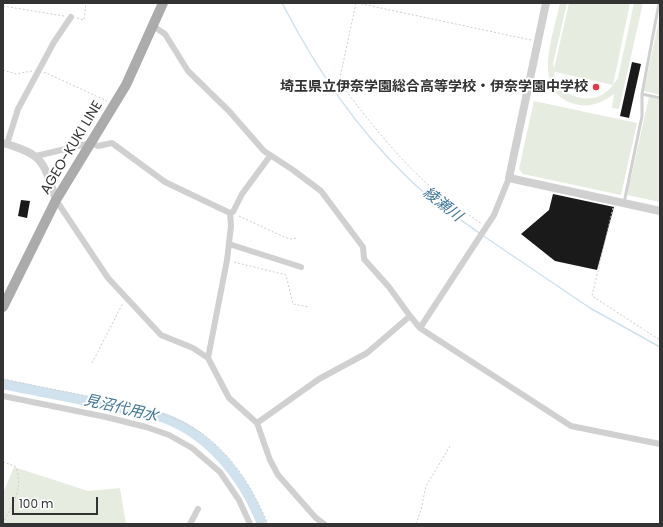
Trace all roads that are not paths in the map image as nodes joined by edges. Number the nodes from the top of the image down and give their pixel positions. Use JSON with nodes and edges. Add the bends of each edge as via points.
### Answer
{"nodes":[{"id":1,"x":162,"y":3,"type":"edge"},
{"id":2,"x":546,"y":3,"type":"edge"},
{"id":3,"x":659,"y":3,"type":"edge"},
{"id":4,"x":71,"y":17,"type":"road end"},
{"id":5,"x":153,"y":26,"type":"junction"},
{"id":6,"x":642,"y":94,"type":"junction"},
{"id":7,"x":660,"y":98,"type":"edge"},
{"id":8,"x":91,"y":143,"type":"junction"},
{"id":9,"x":5,"y":144,"type":"edge"},
{"id":10,"x":36,"y":156,"type":"junction"},
{"id":11,"x":270,"y":156,"type":"junction"},
{"id":12,"x":509,"y":178,"type":"junction"},
{"id":13,"x":56,"y":200,"type":"junction"},
{"id":14,"x":624,"y":203,"type":"junction"},
{"id":15,"x":660,"y":211,"type":"edge"},
{"id":16,"x":232,"y":212,"type":"junction"},
{"id":17,"x":229,"y":244,"type":"junction"},
{"id":18,"x":301,"y":267,"type":"dead end"},
{"id":19,"x":3,"y":306,"type":"edge"},
{"id":20,"x":410,"y":316,"type":"junction"},
{"id":21,"x":420,"y":328,"type":"junction"},
{"id":22,"x":208,"y":358,"type":"junction"},
{"id":23,"x":3,"y":396,"type":"edge"},
{"id":24,"x":257,"y":423,"type":"junction"},
{"id":25,"x":660,"y":444,"type":"edge"},
{"id":26,"x":198,"y":509,"type":"dead end"},
{"id":27,"x":190,"y":524,"type":"edge"},
{"id":28,"x":250,"y":524,"type":"edge"},
{"id":29,"x":324,"y":524,"type":"edge"}],
"edges":[{"from":1,"to":5,"type":"main road","name":"AGEO-KUKI LINE"},
{"from":2,"to":12,"type":"street"},
{"from":3,"to":6,"type":"lane"},
{"from":4,"to":9,"type":"street","via":[[38,70],[18,109]]},
{"from":5,"to":8,"type":"main road","name":"AGEO-KUKI LINE","via":[[115,105]]},
{"from":5,"to":11,"type":"street","via":[[165,34],[188,71]]},
{"from":6,"to":7,"type":"lane"},
{"from":6,"to":14,"type":"lane","via":[[642,116]]},
{"from":8,"to":10,"type":"street"},
{"from":8,"to":13,"type":"main road","name":"AGEO-KUKI LINE"},
{"from":8,"to":16,"type":"street","via":[[98,146],[112,143],[165,182]]},
{"from":9,"to":10,"type":"street","via":[[24,149]]},
{"from":10,"to":13,"type":"street","via":[[47,173]]},
{"from":11,"to":16,"type":"street"},
{"from":11,"to":20,"type":"street","via":[[321,191],[331,202],[363,247],[364,259]]},
{"from":12,"to":14,"type":"street"},
{"from":12,"to":21,"type":"street","via":[[494,215]]},
{"from":13,"to":19,"type":"main road","name":"AGEO-KUKI LINE"},
{"from":13,"to":22,"type":"street","via":[[108,278],[161,335],[194,348]]},
{"from":14,"to":15,"type":"street"},
{"from":16,"to":17,"type":"street"},
{"from":17,"to":18,"type":"street"},
{"from":17,"to":22,"type":"street"},
{"from":20,"to":21,"type":"street"},
{"from":20,"to":24,"type":"street","via":[[367,353],[319,379]]},
{"from":21,"to":25,"type":"street","via":[[571,426]]},
{"from":22,"to":24,"type":"street","via":[[229,398]]},
{"from":23,"to":28,"type":"street","via":[[106,417],[170,436],[192,448],[220,472],[239,500]]},
{"from":24,"to":29,"type":"street","via":[[278,475]]},
{"from":26,"to":27,"type":"street"}]}
